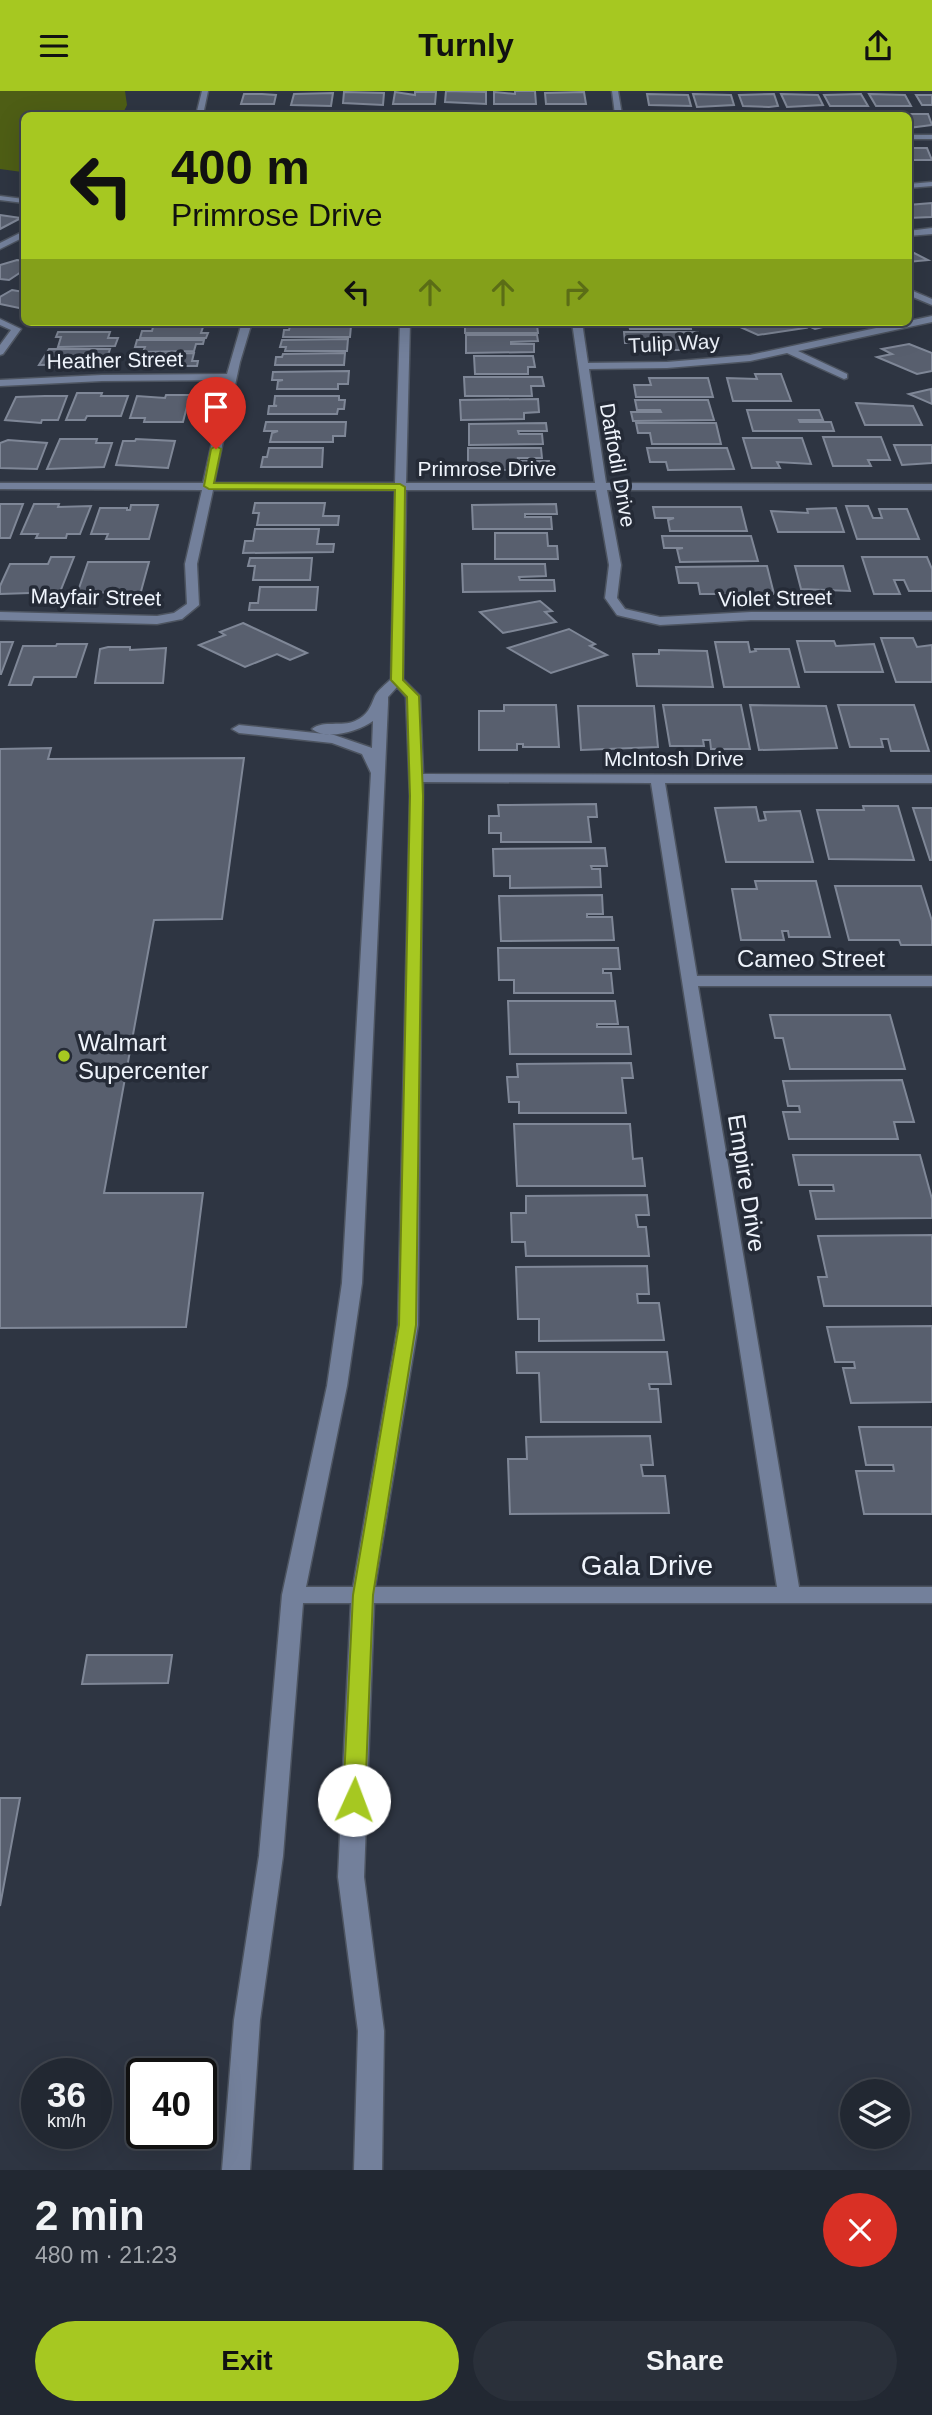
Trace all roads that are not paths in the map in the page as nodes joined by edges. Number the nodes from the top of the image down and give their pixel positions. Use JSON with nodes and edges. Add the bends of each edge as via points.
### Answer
{"nodes":[{"id":1,"x":205,"y":91,"type":"edge"},
{"id":2,"x":615,"y":91,"type":"edge"},
{"id":3,"x":200,"y":112,"type":"edge"},
{"id":4,"x":618,"y":112,"type":"edge"},
{"id":5,"x":912,"y":137,"type":"edge"},
{"id":6,"x":932,"y":137,"type":"edge"},
{"id":7,"x":932,"y":184,"type":"edge"},
{"id":8,"x":912,"y":186,"type":"edge"},
{"id":9,"x":0,"y":198,"type":"edge"},
{"id":10,"x":21,"y":201,"type":"edge"},
{"id":11,"x":932,"y":231,"type":"edge"},
{"id":12,"x":912,"y":234,"type":"edge"},
{"id":13,"x":21,"y":236,"type":"edge"},
{"id":14,"x":0,"y":246,"type":"edge"},
{"id":15,"x":21,"y":249,"type":"edge"},
{"id":16,"x":912,"y":294,"type":"edge"},
{"id":17,"x":932,"y":302,"type":"edge"},
{"id":18,"x":932,"y":319,"type":"edge"},
{"id":19,"x":0,"y":322,"type":"edge"},
{"id":20,"x":912,"y":324,"type":"edge"},
{"id":21,"x":246,"y":326,"type":"edge"},
{"id":22,"x":405,"y":326,"type":"edge"},
{"id":23,"x":577,"y":326,"type":"edge"},
{"id":24,"x":901,"y":326,"type":"edge"},
{"id":25,"x":791,"y":351,"type":"junction"},
{"id":26,"x":0,"y":352,"type":"edge"},
{"id":27,"x":582,"y":366,"type":"junction"},
{"id":28,"x":844,"y":376,"type":"dead end"},
{"id":29,"x":232,"y":377,"type":"junction"},
{"id":30,"x":0,"y":383,"type":"edge"},
{"id":31,"x":0,"y":486,"type":"edge"},
{"id":32,"x":209,"y":486,"type":"junction"},
{"id":33,"x":400,"y":487,"type":"junction"},
{"id":34,"x":601,"y":487,"type":"junction"},
{"id":35,"x":932,"y":487,"type":"edge"},
{"id":36,"x":621,"y":612,"type":"joint"},
{"id":37,"x":0,"y":615,"type":"edge"},
{"id":38,"x":932,"y":616,"type":"edge"},
{"id":39,"x":397,"y":680,"type":"junction"},
{"id":40,"x":381,"y":703,"type":"junction"},
{"id":41,"x":377,"y":774,"type":"junction"},
{"id":42,"x":416,"y":778,"type":"junction"},
{"id":43,"x":657,"y":779,"type":"junction"},
{"id":44,"x":932,"y":779,"type":"edge"},
{"id":45,"x":689,"y":981,"type":"junction"},
{"id":46,"x":932,"y":981,"type":"edge"},
{"id":47,"x":293,"y":1595,"type":"junction"},
{"id":48,"x":363,"y":1595,"type":"junction"},
{"id":49,"x":789,"y":1595,"type":"junction"},
{"id":50,"x":932,"y":1595,"type":"edge"},
{"id":51,"x":236,"y":2170,"type":"edge"},
{"id":52,"x":368,"y":2170,"type":"edge"}],
"edges":[{"from":1,"to":3,"type":"street"},
{"from":2,"to":4,"type":"street"},
{"from":5,"to":6,"type":"street"},
{"from":7,"to":8,"type":"street"},
{"from":9,"to":10,"type":"street"},
{"from":11,"to":12,"type":"street"},
{"from":13,"to":14,"type":"street"},
{"from":14,"to":15,"type":"street"},
{"from":16,"to":17,"type":"street"},
{"from":18,"to":20,"type":"street","name":"Tulip Way"},
{"from":19,"to":26,"type":"street","via":[[16,329]]},
{"from":21,"to":29,"type":"street"},
{"from":22,"to":33,"type":"street"},
{"from":23,"to":27,"type":"street","name":"Daffodil Drive"},
{"from":24,"to":25,"type":"street","name":"Tulip Way"},
{"from":25,"to":27,"type":"street","name":"Tulip Way","via":[[712,362]]},
{"from":25,"to":28,"type":"street"},
{"from":27,"to":34,"type":"street","name":"Daffodil Drive"},
{"from":29,"to":30,"type":"street","name":"Heather Street"},
{"from":29,"to":32,"type":"street"},
{"from":31,"to":32,"type":"street","name":"Primrose Drive"},
{"from":32,"to":33,"type":"street","name":"Primrose Drive"},
{"from":32,"to":37,"type":"street","name":"Mayfair Street","via":[[191,564],[192,605],[178,615],[157,620]]},
{"from":33,"to":34,"type":"street","name":"Primrose Drive"},
{"from":33,"to":39,"type":"street"},
{"from":34,"to":35,"type":"street","name":"Primrose Drive"},
{"from":34,"to":36,"type":"street","name":"Daffodil Drive","via":[[615,565],[611,598]]},
{"from":36,"to":38,"type":"street","name":"Violet Street","via":[[660,621]]},
{"from":39,"to":40,"type":"street"},
{"from":39,"to":42,"type":"street","via":[[413,696]]},
{"from":40,"to":41,"type":"street"},
{"from":40,"to":41,"type":"street","via":[[375,715],[357,726],[239,729],[351,743],[368,751]]},
{"from":41,"to":47,"type":"street","via":[[352,1283],[337,1386]]},
{"from":42,"to":43,"type":"street","name":"McIntosh Drive"},
{"from":42,"to":48,"type":"street","via":[[408,1325]]},
{"from":43,"to":44,"type":"street","name":"McIntosh Drive"},
{"from":43,"to":45,"type":"street","name":"Empire Drive"},
{"from":45,"to":46,"type":"street","name":"Cameo Street"},
{"from":45,"to":49,"type":"street","name":"Empire Drive"},
{"from":47,"to":48,"type":"street","name":"Gala Drive"},
{"from":47,"to":51,"type":"street","via":[[271,1856],[247,2020]]},
{"from":48,"to":49,"type":"street","name":"Gala Drive"},
{"from":48,"to":52,"type":"street","via":[[351,1877],[371,2031]]},
{"from":49,"to":50,"type":"street","name":"Gala Drive"}]}
